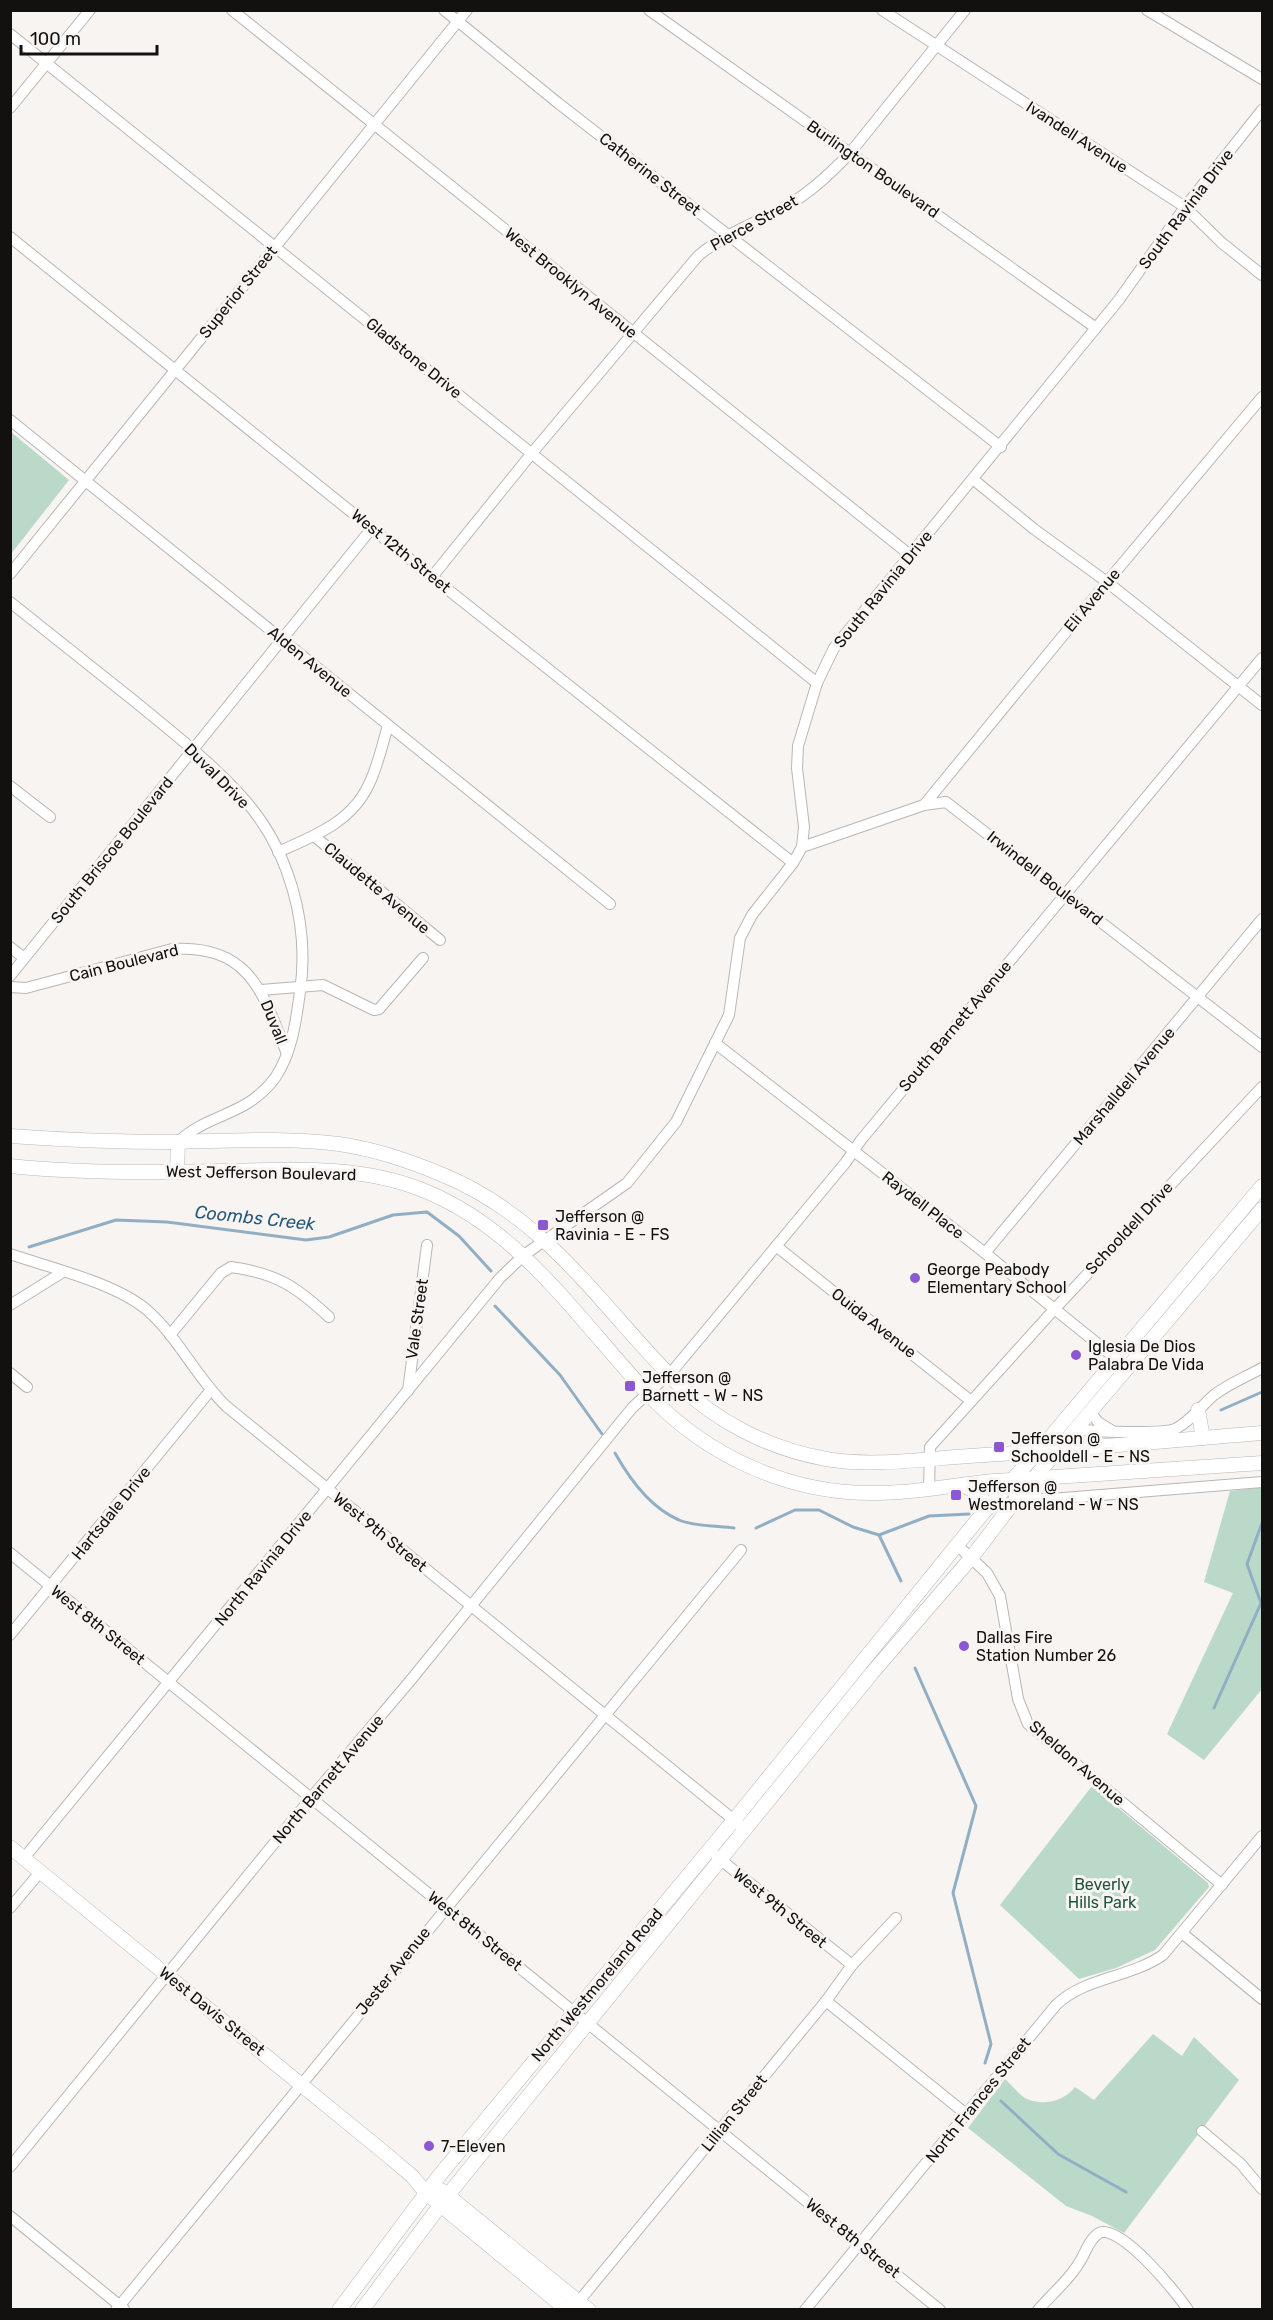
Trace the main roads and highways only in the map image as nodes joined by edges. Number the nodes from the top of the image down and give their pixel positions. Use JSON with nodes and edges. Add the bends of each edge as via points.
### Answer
{"nodes":[{"id":1,"x":10,"y":1136,"type":"edge"},
{"id":2,"x":178,"y":1142,"type":"junction"},
{"id":3,"x":10,"y":1166,"type":"edge"},
{"id":4,"x":177,"y":1172,"type":"junction"},
{"id":5,"x":1263,"y":1186,"type":"edge"},
{"id":6,"x":1263,"y":1209,"type":"edge"},
{"id":7,"x":1198,"y":1410,"type":"road end"},
{"id":8,"x":1263,"y":1433,"type":"edge"},
{"id":9,"x":1203,"y":1438,"type":"junction"},
{"id":10,"x":1058,"y":1451,"type":"junction"},
{"id":11,"x":1038,"y":1452,"type":"junction"},
{"id":12,"x":1263,"y":1463,"type":"edge"},
{"id":13,"x":1033,"y":1480,"type":"junction"},
{"id":14,"x":1009,"y":1484,"type":"junction"},
{"id":15,"x":962,"y":1485,"type":"junction"},
{"id":16,"x":982,"y":1513,"type":"junction"},
{"id":17,"x":867,"y":1669,"type":"junction"},
{"id":18,"x":10,"y":1847,"type":"edge"},
{"id":19,"x":430,"y":2188,"type":"junction"},
{"id":20,"x":444,"y":2200,"type":"junction"},
{"id":21,"x":380,"y":2254,"type":"junction"},
{"id":22,"x":393,"y":2265,"type":"junction"},
{"id":23,"x":577,"y":2307,"type":"edge"},
{"id":24,"x":339,"y":2310,"type":"edge"},
{"id":25,"x":362,"y":2310,"type":"edge"}],
"edges":[{"from":1,"to":2,"type":"main road","name":"West Jefferson Boulevard"},
{"from":2,"to":4,"type":"main road"},
{"from":2,"to":11,"type":"main road","name":"West Jefferson Boulevard","via":[[327,1143],[392,1156],[446,1175],[486,1196],[546,1240],[693,1398],[765,1442],[841,1461],[895,1462]]},
{"from":3,"to":4,"type":"main road","name":"West Jefferson Boulevard"},
{"from":4,"to":15,"type":"main road","name":"West Jefferson Boulevard","via":[[332,1171],[384,1178],[423,1191],[473,1215],[524,1255],[646,1392],[698,1438],[736,1460],[803,1485],[850,1492]]},
{"from":5,"to":11,"type":"main road"},
{"from":6,"to":10,"type":"main road"},
{"from":7,"to":9,"type":"main road"},
{"from":8,"to":9,"type":"main road","name":"West Jefferson Boulevard"},
{"from":9,"to":10,"type":"main road","name":"West Jefferson Boulevard"},
{"from":10,"to":11,"type":"main road","name":"West Jefferson Boulevard"},
{"from":10,"to":13,"type":"main road"},
{"from":11,"to":14,"type":"main road"},
{"from":12,"to":13,"type":"main road","name":"West Jefferson Boulevard"},
{"from":13,"to":14,"type":"main road","name":"West Jefferson Boulevard"},
{"from":13,"to":17,"type":"main road","via":[[972,1557]]},
{"from":14,"to":15,"type":"main road","name":"West Jefferson Boulevard"},
{"from":14,"to":16,"type":"main road"},
{"from":15,"to":16,"type":"main road","via":[[979,1493],[984,1503]]},
{"from":16,"to":17,"type":"main road"},
{"from":17,"to":19,"type":"main road","name":"North Westmoreland Road","via":[[734,1820]]},
{"from":17,"to":20,"type":"main road","name":"North Westmoreland Road","via":[[746,1830]]},
{"from":18,"to":19,"type":"main road","name":"West Davis Street"},
{"from":19,"to":20,"type":"main road","name":"West Davis Street"},
{"from":19,"to":21,"type":"main road","name":"North Westmoreland Road"},
{"from":20,"to":22,"type":"main road","name":"North Westmoreland Road"},
{"from":20,"to":23,"type":"main road","name":"West Davis Street"},
{"from":21,"to":22,"type":"main road"},
{"from":21,"to":24,"type":"main road","name":"North Westmoreland Road"},
{"from":22,"to":25,"type":"main road","name":"North Westmoreland Road"}]}
